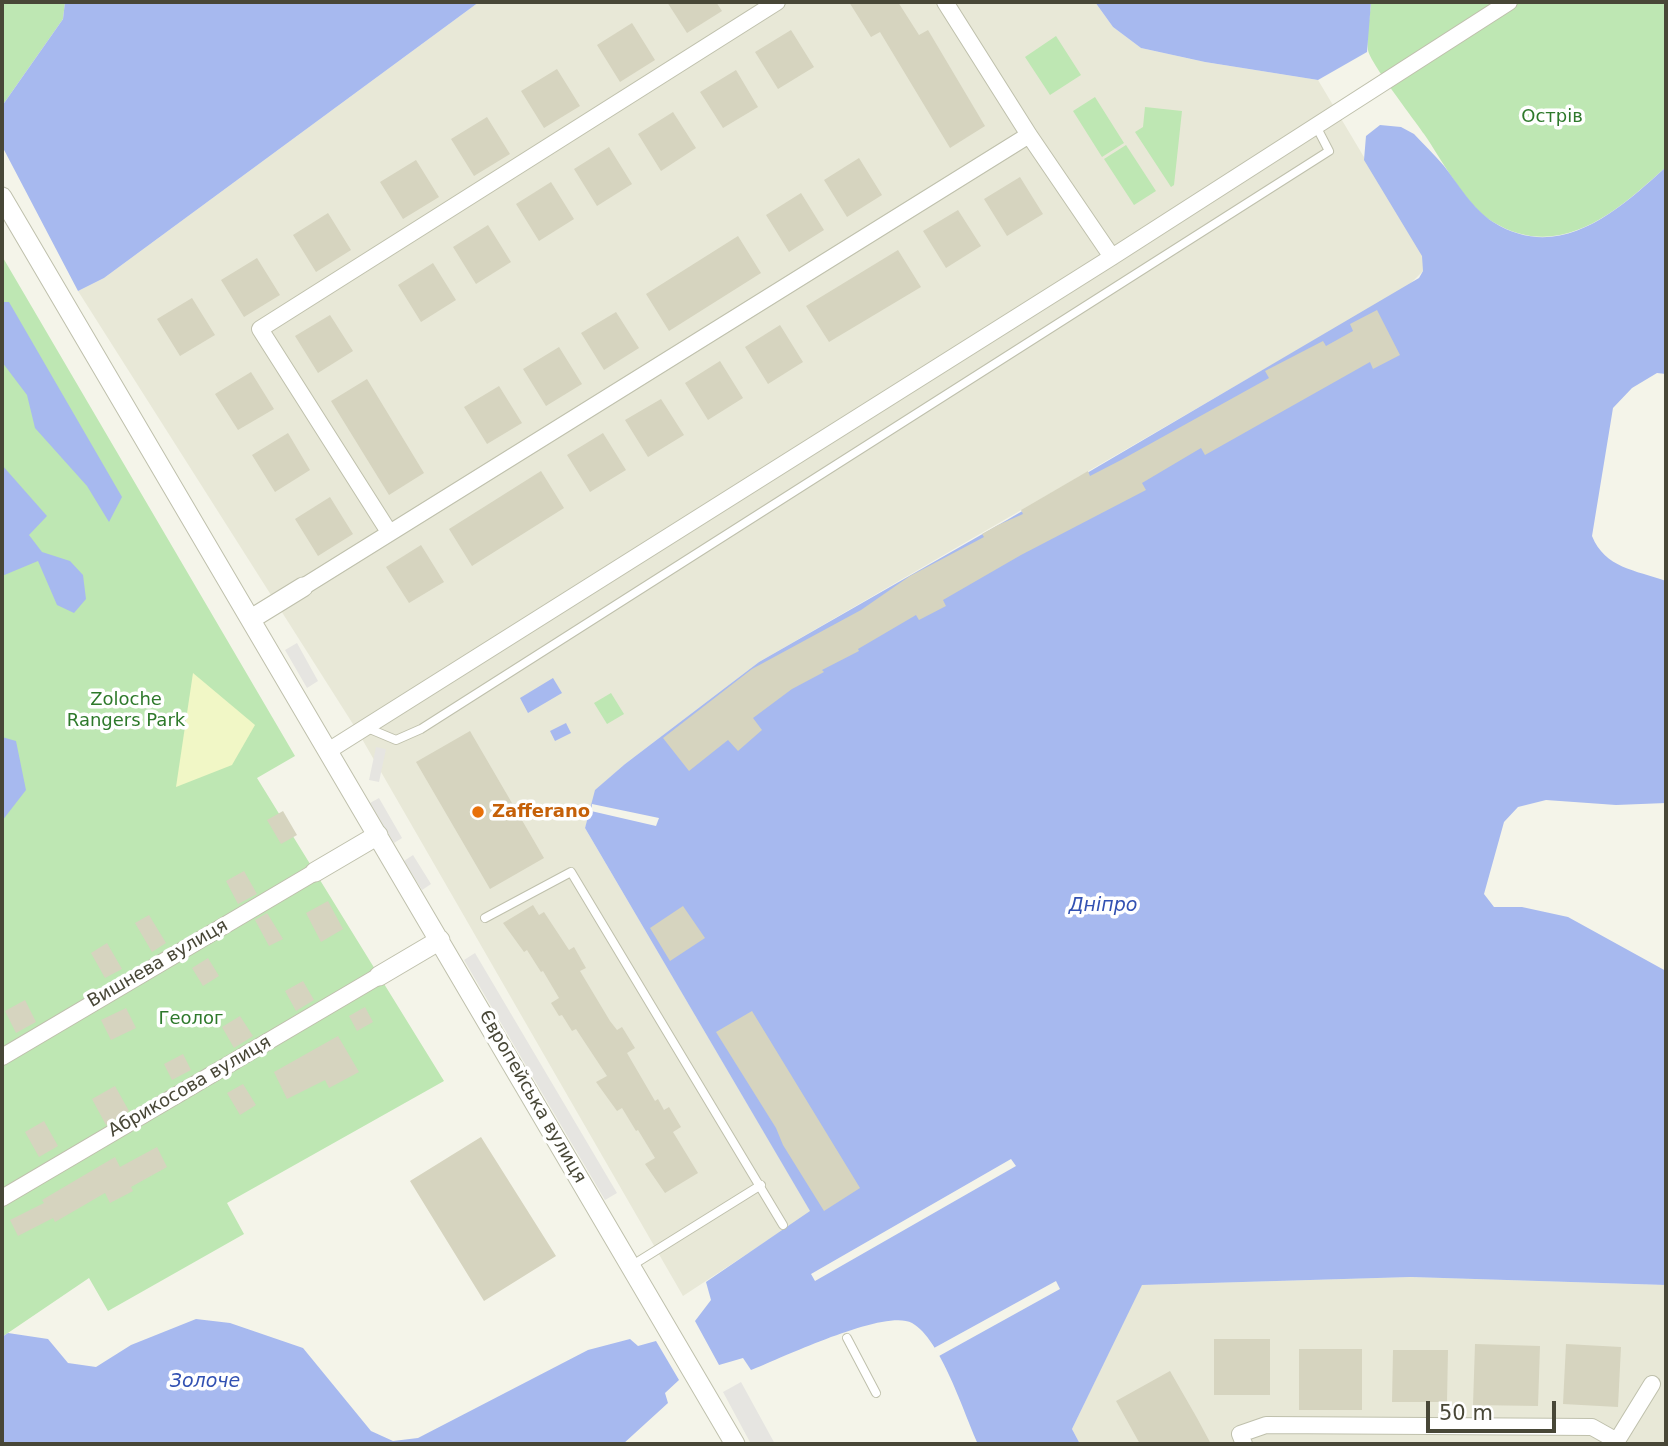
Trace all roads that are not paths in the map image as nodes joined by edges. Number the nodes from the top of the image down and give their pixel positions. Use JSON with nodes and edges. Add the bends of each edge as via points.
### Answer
{"nodes":[{"id":1,"x":776,"y":2,"type":"edge"},
{"id":2,"x":945,"y":2,"type":"edge"},
{"id":3,"x":1509,"y":2,"type":"edge"},
{"id":4,"x":1316,"y":126,"type":"junction"},
{"id":5,"x":1029,"y":135,"type":"junction"},
{"id":6,"x":2,"y":197,"type":"edge"},
{"id":7,"x":1112,"y":257,"type":"junction"},
{"id":8,"x":389,"y":532,"type":"junction"},
{"id":9,"x":303,"y":587,"type":"joint"},
{"id":10,"x":251,"y":620,"type":"junction"},
{"id":11,"x":365,"y":727,"type":"junction"},
{"id":12,"x":328,"y":751,"type":"junction"},
{"id":13,"x":378,"y":835,"type":"junction"},
{"id":14,"x":315,"y":872,"type":"joint"},
{"id":15,"x":485,"y":918,"type":"dead end"},
{"id":16,"x":440,"y":940,"type":"junction"},
{"id":17,"x":379,"y":976,"type":"joint"},
{"id":18,"x":2,"y":1057,"type":"edge"},
{"id":19,"x":761,"y":1185,"type":"junction"},
{"id":20,"x":2,"y":1198,"type":"edge"},
{"id":21,"x":783,"y":1225,"type":"dead end"},
{"id":22,"x":631,"y":1266,"type":"junction"},
{"id":23,"x":847,"y":1338,"type":"dead end"},
{"id":24,"x":1652,"y":1384,"type":"dead end"},
{"id":25,"x":876,"y":1394,"type":"dead end"},
{"id":26,"x":1616,"y":1443,"type":"edge"},
{"id":27,"x":736,"y":1444,"type":"edge"},
{"id":28,"x":1244,"y":1444,"type":"edge"}],
"edges":[{"from":1,"to":8,"type":"street","via":[[260,329]]},
{"from":2,"to":5,"type":"street"},
{"from":3,"to":4,"type":"street"},
{"from":4,"to":7,"type":"street"},
{"from":4,"to":11,"type":"lane","via":[[1329,151],[421,729],[396,740]]},
{"from":5,"to":7,"type":"street"},
{"from":5,"to":8,"type":"street"},
{"from":6,"to":10,"type":"street","name":"Європейська вулиця"},
{"from":7,"to":11,"type":"street"},
{"from":8,"to":9,"type":"street"},
{"from":9,"to":10,"type":"street"},
{"from":10,"to":12,"type":"street","name":"Європейська вулиця"},
{"from":11,"to":12,"type":"street"},
{"from":12,"to":13,"type":"street","name":"Європейська вулиця"},
{"from":13,"to":14,"type":"street"},
{"from":13,"to":16,"type":"street","name":"Європейська вулиця"},
{"from":14,"to":18,"type":"street","name":"Вишнева вулиця"},
{"from":15,"to":19,"type":"lane","via":[[571,872]]},
{"from":16,"to":17,"type":"street"},
{"from":16,"to":22,"type":"street","name":"Європейська вулиця"},
{"from":17,"to":20,"type":"street","name":"Абрикосова вулиця"},
{"from":19,"to":21,"type":"lane"},
{"from":19,"to":22,"type":"lane"},
{"from":22,"to":27,"type":"street","name":"Європейська вулиця"},
{"from":23,"to":25,"type":"lane"},
{"from":24,"to":26,"type":"street"},
{"from":26,"to":28,"type":"street","via":[[1592,1427],[1266,1425],[1240,1434]]}]}
